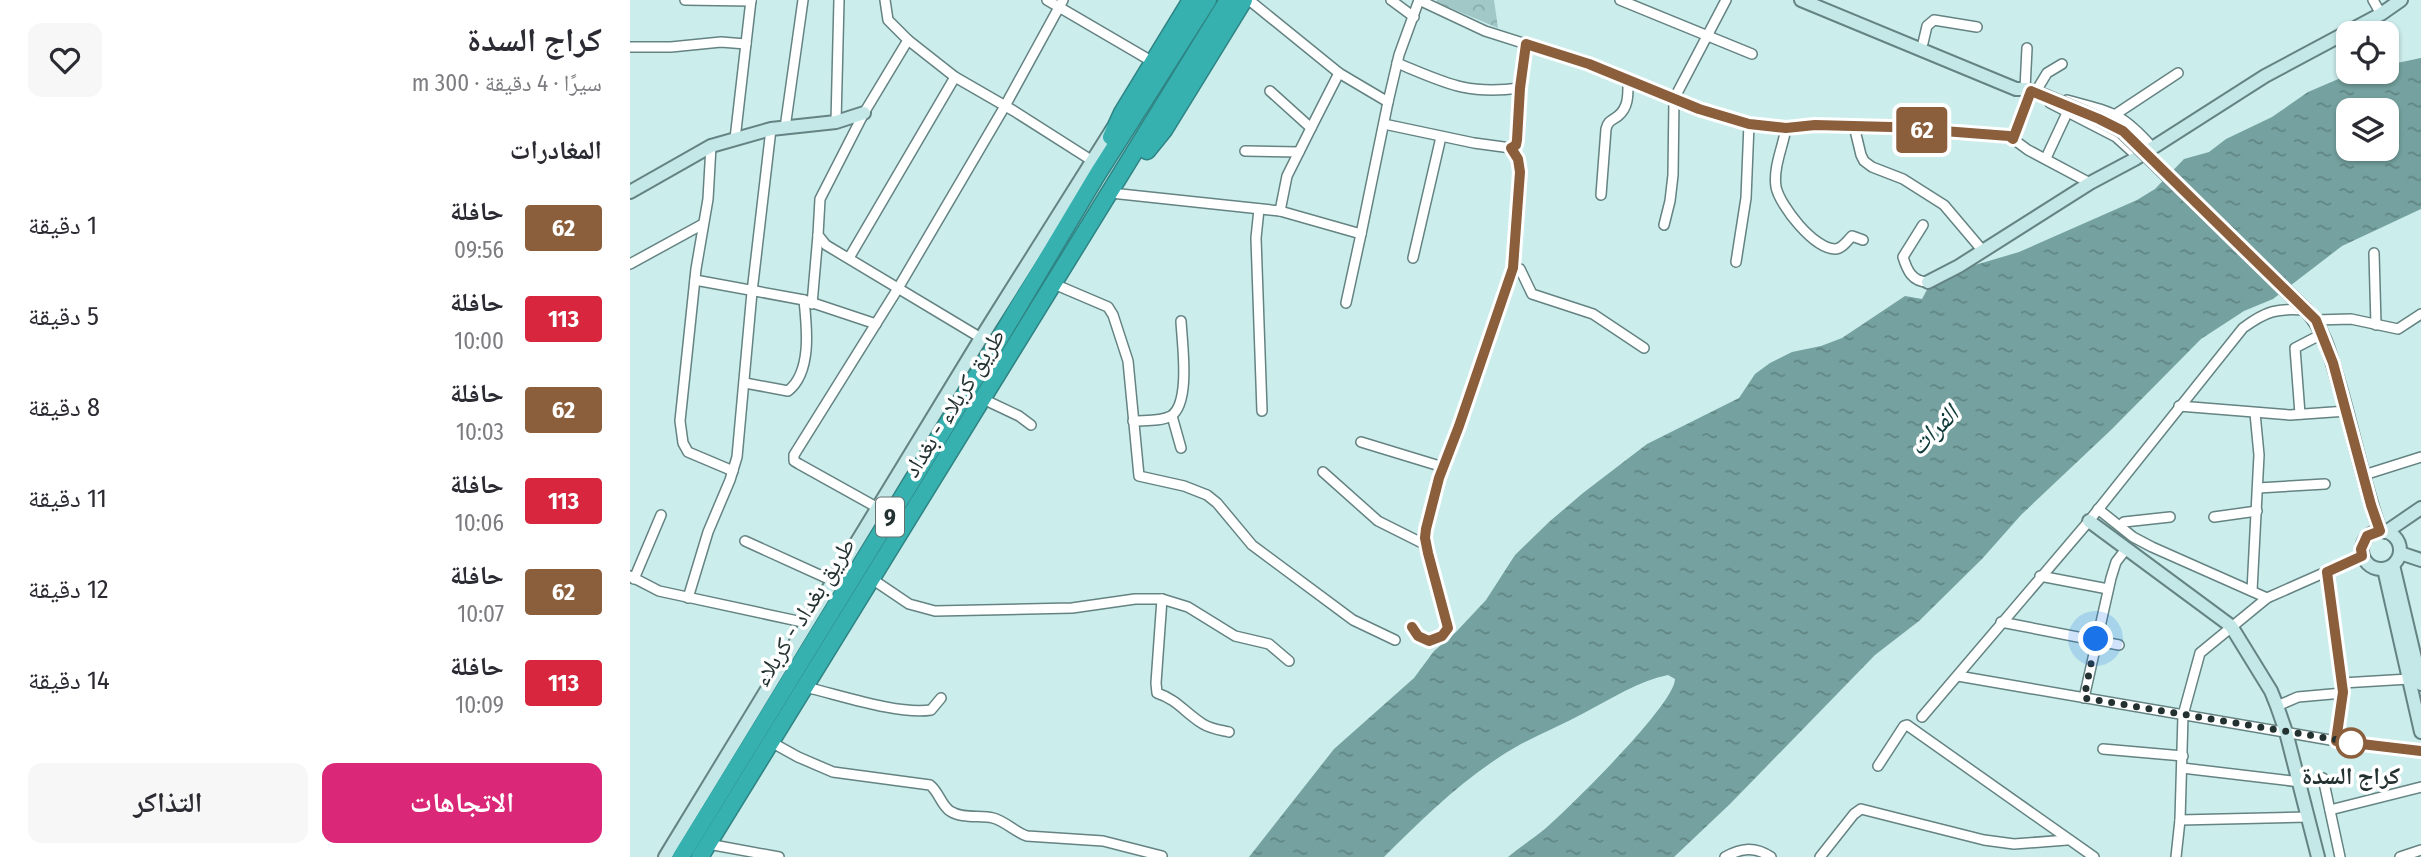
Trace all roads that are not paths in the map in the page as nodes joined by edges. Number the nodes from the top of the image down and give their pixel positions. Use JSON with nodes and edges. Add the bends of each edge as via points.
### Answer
{"nodes":[{"id":1,"x":685,"y":0,"type":"edge"},
{"id":2,"x":751,"y":0,"type":"edge"},
{"id":3,"x":803,"y":0,"type":"edge"},
{"id":4,"x":839,"y":0,"type":"edge"},
{"id":5,"x":885,"y":0,"type":"edge"},
{"id":6,"x":1046,"y":0,"type":"edge"},
{"id":7,"x":1247,"y":0,"type":"edge"},
{"id":8,"x":1391,"y":0,"type":"edge"},
{"id":9,"x":1419,"y":0,"type":"edge"},
{"id":10,"x":1620,"y":0,"type":"edge"},
{"id":11,"x":1726,"y":0,"type":"edge"},
{"id":12,"x":1801,"y":0,"type":"edge"},
{"id":13,"x":1821,"y":0,"type":"edge"},
{"id":14,"x":2373,"y":0,"type":"edge"},
{"id":15,"x":2401,"y":0,"type":"edge"},
{"id":16,"x":700,"y":1,"type":"edge"},
{"id":17,"x":1201,"y":2,"type":"edge"},
{"id":18,"x":1061,"y":3,"type":"edge"},
{"id":19,"x":1224,"y":7,"type":"edge"},
{"id":20,"x":2381,"y":14,"type":"junction"},
{"id":21,"x":1413,"y":17,"type":"junction"},
{"id":22,"x":1977,"y":27,"type":"dead end"},
{"id":23,"x":1707,"y":35,"type":"junction"},
{"id":24,"x":908,"y":40,"type":"junction"},
{"id":25,"x":1923,"y":43,"type":"junction"},
{"id":26,"x":746,"y":44,"type":"junction"},
{"id":27,"x":1526,"y":44,"type":"junction"},
{"id":28,"x":630,"y":47,"type":"edge"},
{"id":29,"x":2026,"y":48,"type":"dead end"},
{"id":30,"x":1752,"y":54,"type":"dead end"},
{"id":31,"x":1153,"y":62,"type":"junction"},
{"id":32,"x":1398,"y":63,"type":"junction"},
{"id":33,"x":2062,"y":64,"type":"dead end"},
{"id":34,"x":1339,"y":73,"type":"junction"},
{"id":35,"x":2178,"y":73,"type":"dead end"},
{"id":36,"x":955,"y":77,"type":"junction"},
{"id":37,"x":1628,"y":81,"type":"junction"},
{"id":38,"x":1520,"y":88,"type":"junction"},
{"id":39,"x":1270,"y":91,"type":"dead end"},
{"id":40,"x":2034,"y":92,"type":"junction"},
{"id":41,"x":1674,"y":99,"type":"junction"},
{"id":42,"x":1388,"y":102,"type":"junction"},
{"id":43,"x":1005,"y":106,"type":"junction"},
{"id":44,"x":864,"y":113,"type":"junction"},
{"id":45,"x":2067,"y":113,"type":"junction"},
{"id":46,"x":2116,"y":114,"type":"junction"},
{"id":47,"x":836,"y":122,"type":"junction"},
{"id":48,"x":1384,"y":124,"type":"junction"},
{"id":49,"x":1749,"y":124,"type":"junction"},
{"id":50,"x":1854,"y":126,"type":"junction"},
{"id":51,"x":785,"y":128,"type":"junction"},
{"id":52,"x":1311,"y":128,"type":"junction"},
{"id":53,"x":1786,"y":128,"type":"junction"},
{"id":54,"x":771,"y":129,"type":"junction"},
{"id":55,"x":1441,"y":137,"type":"junction"},
{"id":56,"x":735,"y":139,"type":"junction"},
{"id":57,"x":2013,"y":139,"type":"junction"},
{"id":58,"x":711,"y":146,"type":"junction"},
{"id":59,"x":2152,"y":147,"type":"junction"},
{"id":60,"x":1511,"y":148,"type":"junction"},
{"id":61,"x":1245,"y":151,"type":"dead end"},
{"id":62,"x":1299,"y":152,"type":"junction"},
{"id":63,"x":2138,"y":157,"type":"junction"},
{"id":64,"x":2046,"y":158,"type":"junction"},
{"id":65,"x":1094,"y":168,"type":"junction"},
{"id":66,"x":2090,"y":183,"type":"junction"},
{"id":67,"x":1113,"y":190,"type":"junction"},
{"id":68,"x":630,"y":192,"type":"edge"},
{"id":69,"x":1601,"y":195,"type":"dead end"},
{"id":70,"x":1259,"y":209,"type":"junction"},
{"id":71,"x":1280,"y":211,"type":"junction"},
{"id":72,"x":703,"y":224,"type":"junction"},
{"id":73,"x":1664,"y":225,"type":"dead end"},
{"id":74,"x":1923,"y":225,"type":"dead end"},
{"id":75,"x":1361,"y":234,"type":"junction"},
{"id":76,"x":818,"y":235,"type":"junction"},
{"id":77,"x":1863,"y":240,"type":"dead end"},
{"id":78,"x":1983,"y":251,"type":"junction"},
{"id":79,"x":2374,"y":253,"type":"dead end"},
{"id":80,"x":849,"y":258,"type":"junction"},
{"id":81,"x":1413,"y":258,"type":"dead end"},
{"id":82,"x":1736,"y":262,"type":"dead end"},
{"id":83,"x":1045,"y":263,"type":"junction"},
{"id":84,"x":630,"y":264,"type":"edge"},
{"id":85,"x":1513,"y":268,"type":"junction"},
{"id":86,"x":695,"y":280,"type":"junction"},
{"id":87,"x":1057,"y":280,"type":"junction"},
{"id":88,"x":1928,"y":282,"type":"joint"},
{"id":89,"x":897,"y":289,"type":"junction"},
{"id":90,"x":752,"y":292,"type":"junction"},
{"id":91,"x":1027,"y":293,"type":"junction"},
{"id":92,"x":808,"y":302,"type":"junction"},
{"id":93,"x":1043,"y":303,"type":"junction"},
{"id":94,"x":1346,"y":303,"type":"dead end"},
{"id":95,"x":2306,"y":310,"type":"junction"},
{"id":96,"x":2419,"y":315,"type":"edge"},
{"id":97,"x":2316,"y":320,"type":"junction"},
{"id":98,"x":1181,"y":321,"type":"dead end"},
{"id":99,"x":876,"y":324,"type":"junction"},
{"id":100,"x":2376,"y":325,"type":"junction"},
{"id":101,"x":2421,"y":328,"type":"edge"},
{"id":102,"x":2322,"y":334,"type":"junction"},
{"id":103,"x":981,"y":338,"type":"junction"},
{"id":104,"x":1644,"y":348,"type":"dead end"},
{"id":105,"x":745,"y":383,"type":"junction"},
{"id":106,"x":983,"y":399,"type":"junction"},
{"id":107,"x":2179,"y":406,"type":"junction"},
{"id":108,"x":1262,"y":411,"type":"dead end"},
{"id":109,"x":2347,"y":411,"type":"junction"},
{"id":110,"x":2255,"y":413,"type":"junction"},
{"id":111,"x":2300,"y":414,"type":"junction"},
{"id":112,"x":1171,"y":416,"type":"junction"},
{"id":113,"x":1133,"y":421,"type":"junction"},
{"id":114,"x":1031,"y":425,"type":"dead end"},
{"id":115,"x":1362,"y":442,"type":"dead end"},
{"id":116,"x":1181,"y":448,"type":"dead end"},
{"id":117,"x":2421,"y":457,"type":"edge"},
{"id":118,"x":1443,"y":467,"type":"junction"},
{"id":119,"x":733,"y":471,"type":"junction"},
{"id":120,"x":1323,"y":472,"type":"dead end"},
{"id":121,"x":2364,"y":475,"type":"junction"},
{"id":122,"x":2325,"y":484,"type":"dead end"},
{"id":123,"x":2258,"y":488,"type":"junction"},
{"id":124,"x":878,"y":508,"type":"junction"},
{"id":125,"x":2421,"y":508,"type":"edge"},
{"id":126,"x":2098,"y":509,"type":"junction"},
{"id":127,"x":2257,"y":511,"type":"junction"},
{"id":128,"x":662,"y":515,"type":"dead end"},
{"id":129,"x":2170,"y":517,"type":"dead end"},
{"id":130,"x":2214,"y":517,"type":"dead end"},
{"id":131,"x":2089,"y":521,"type":"junction"},
{"id":132,"x":2120,"y":526,"type":"junction"},
{"id":133,"x":2383,"y":531,"type":"junction"},
{"id":134,"x":745,"y":541,"type":"dead end"},
{"id":135,"x":1426,"y":545,"type":"junction"},
{"id":136,"x":2126,"y":548,"type":"junction"},
{"id":137,"x":2362,"y":556,"type":"junction"},
{"id":138,"x":2421,"y":560,"type":"edge"},
{"id":139,"x":2393,"y":562,"type":"junction"},
{"id":140,"x":2327,"y":572,"type":"junction"},
{"id":141,"x":2040,"y":576,"type":"junction"},
{"id":142,"x":632,"y":578,"type":"edge"},
{"id":143,"x":872,"y":579,"type":"junction"},
{"id":144,"x":834,"y":581,"type":"junction"},
{"id":145,"x":2108,"y":589,"type":"junction"},
{"id":146,"x":2252,"y":591,"type":"junction"},
{"id":147,"x":688,"y":598,"type":"junction"},
{"id":148,"x":2267,"y":598,"type":"junction"},
{"id":149,"x":1163,"y":599,"type":"junction"},
{"id":150,"x":2001,"y":622,"type":"junction"},
{"id":151,"x":807,"y":623,"type":"junction"},
{"id":152,"x":2231,"y":626,"type":"junction"},
{"id":153,"x":1412,"y":627,"type":"dead end"},
{"id":154,"x":2096,"y":639,"type":"junction"},
{"id":155,"x":1395,"y":640,"type":"dead end"},
{"id":156,"x":2119,"y":645,"type":"dead end"},
{"id":157,"x":1289,"y":661,"type":"dead end"},
{"id":158,"x":1958,"y":676,"type":"junction"},
{"id":159,"x":2415,"y":682,"type":"edge"},
{"id":160,"x":805,"y":687,"type":"junction"},
{"id":161,"x":2343,"y":688,"type":"junction"},
{"id":162,"x":941,"y":698,"type":"dead end"},
{"id":163,"x":2084,"y":698,"type":"junction"},
{"id":164,"x":2277,"y":706,"type":"junction"},
{"id":165,"x":2183,"y":715,"type":"junction"},
{"id":166,"x":1922,"y":717,"type":"dead end"},
{"id":167,"x":1229,"y":732,"type":"dead end"},
{"id":168,"x":2286,"y":732,"type":"junction"},
{"id":169,"x":2421,"y":732,"type":"edge"},
{"id":170,"x":2336,"y":741,"type":"junction"},
{"id":171,"x":771,"y":742,"type":"junction"},
{"id":172,"x":2103,"y":749,"type":"dead end"},
{"id":173,"x":2421,"y":751,"type":"edge"},
{"id":174,"x":2183,"y":756,"type":"junction"},
{"id":175,"x":1878,"y":766,"type":"dead end"},
{"id":176,"x":2182,"y":768,"type":"junction"},
{"id":177,"x":2323,"y":778,"type":"dead end"},
{"id":178,"x":2300,"y":782,"type":"junction"},
{"id":179,"x":2421,"y":787,"type":"edge"},
{"id":180,"x":2330,"y":810,"type":"junction"},
{"id":181,"x":2308,"y":817,"type":"junction"},
{"id":182,"x":2180,"y":820,"type":"junction"},
{"id":183,"x":2067,"y":840,"type":"junction"},
{"id":184,"x":2421,"y":850,"type":"edge"},
{"id":185,"x":704,"y":851,"type":"edge"},
{"id":186,"x":1162,"y":856,"type":"edge"},
{"id":187,"x":665,"y":857,"type":"edge"},
{"id":188,"x":681,"y":857,"type":"edge"},
{"id":189,"x":779,"y":857,"type":"edge"},
{"id":190,"x":1725,"y":857,"type":"edge"},
{"id":191,"x":1771,"y":857,"type":"edge"},
{"id":192,"x":1820,"y":857,"type":"edge"},
{"id":193,"x":2094,"y":857,"type":"edge"},
{"id":194,"x":2176,"y":857,"type":"edge"},
{"id":195,"x":2318,"y":857,"type":"edge"},
{"id":196,"x":2340,"y":857,"type":"edge"},
{"id":197,"x":2400,"y":857,"type":"edge"}],
"edges":[{"from":1,"to":16,"type":"street"},
{"from":2,"to":16,"type":"street"},
{"from":2,"to":26,"type":"street"},
{"from":3,"to":51,"type":"street"},
{"from":4,"to":47,"type":"street"},
{"from":5,"to":24,"type":"street","via":[[888,20]]},
{"from":6,"to":18,"type":"street"},
{"from":7,"to":34,"type":"street"},
{"from":7,"to":67,"type":"highway","number":"9","via":[[1164,130]]},
{"from":8,"to":21,"type":"street"},
{"from":9,"to":21,"type":"street"},
{"from":9,"to":27,"type":"street","via":[[1485,31]]},
{"from":10,"to":23,"type":"street"},
{"from":11,"to":23,"type":"street"},
{"from":12,"to":40,"type":"main road","via":[[2016,89]]},
{"from":13,"to":25,"type":"main road"},
{"from":14,"to":20,"type":"street"},
{"from":15,"to":20,"type":"main road"},
{"from":17,"to":31,"type":"highway","number":"9"},
{"from":17,"to":65,"type":"highway","number":"9"},
{"from":18,"to":31,"type":"street"},
{"from":18,"to":43,"type":"street"},
{"from":19,"to":67,"type":"highway","number":"9"},
{"from":20,"to":59,"type":"main road","via":[[2265,76]]},
{"from":21,"to":32,"type":"street"},
{"from":22,"to":25,"type":"street","via":[[1934,20],[1927,26]]},
{"from":23,"to":30,"type":"street"},
{"from":23,"to":41,"type":"street"},
{"from":24,"to":36,"type":"street"},
{"from":24,"to":44,"type":"street"},
{"from":25,"to":40,"type":"main road"},
{"from":26,"to":28,"type":"street"},
{"from":26,"to":56,"type":"street"},
{"from":27,"to":37,"type":"street"},
{"from":27,"to":38,"type":"street"},
{"from":29,"to":40,"type":"street"},
{"from":31,"to":65,"type":"highway","number":"9"},
{"from":32,"to":38,"type":"street","via":[[1454,87],[1482,91]]},
{"from":32,"to":42,"type":"street"},
{"from":33,"to":40,"type":"street","via":[[2048,73]]},
{"from":34,"to":42,"type":"street"},
{"from":34,"to":52,"type":"street"},
{"from":35,"to":46,"type":"street"},
{"from":36,"to":43,"type":"street"},
{"from":36,"to":80,"type":"street"},
{"from":37,"to":41,"type":"street"},
{"from":37,"to":69,"type":"street","via":[[1625,109],[1606,129]]},
{"from":38,"to":60,"type":"street","via":[[1517,140]]},
{"from":39,"to":52,"type":"street"},
{"from":40,"to":45,"type":"street"},
{"from":40,"to":46,"type":"street"},
{"from":40,"to":57,"type":"street"},
{"from":40,"to":95,"type":"main road","bridge":true,"via":[[2123,131]]},
{"from":41,"to":49,"type":"street"},
{"from":41,"to":73,"type":"street","via":[[1673,175]]},
{"from":42,"to":48,"type":"street"},
{"from":43,"to":65,"type":"street"},
{"from":43,"to":89,"type":"street"},
{"from":44,"to":47,"type":"main road"},
{"from":44,"to":76,"type":"street","via":[[820,199]]},
{"from":45,"to":63,"type":"street","via":[[2116,137]]},
{"from":45,"to":64,"type":"street"},
{"from":46,"to":59,"type":"street"},
{"from":47,"to":51,"type":"main road"},
{"from":48,"to":55,"type":"street"},
{"from":48,"to":75,"type":"street"},
{"from":49,"to":53,"type":"street"},
{"from":49,"to":82,"type":"street","via":[[1746,198]]},
{"from":50,"to":53,"type":"street"},
{"from":50,"to":57,"type":"street"},
{"from":50,"to":78,"type":"street","via":[[1864,161],[1944,205]]},
{"from":51,"to":54,"type":"main road"},
{"from":52,"to":62,"type":"street"},
{"from":53,"to":77,"type":"street","via":[[1775,173],[1777,191],[1791,217],[1831,249],[1843,246],[1852,236]]},
{"from":54,"to":56,"type":"main road"},
{"from":54,"to":90,"type":"street"},
{"from":55,"to":60,"type":"street"},
{"from":55,"to":81,"type":"street"},
{"from":56,"to":58,"type":"main road"},
{"from":57,"to":64,"type":"street"},
{"from":58,"to":68,"type":"main road"},
{"from":58,"to":72,"type":"street"},
{"from":59,"to":63,"type":"main road"},
{"from":60,"to":85,"type":"street","via":[[1520,172]]},
{"from":61,"to":62,"type":"street"},
{"from":62,"to":71,"type":"street","via":[[1287,176]]},
{"from":63,"to":66,"type":"main road"},
{"from":64,"to":66,"type":"street"},
{"from":65,"to":83,"type":"highway","name":"طريق بغداد - كربلاء","number":"9"},
{"from":65,"to":103,"type":"main road"},
{"from":66,"to":78,"type":"main road"},
{"from":67,"to":70,"type":"street"},
{"from":67,"to":87,"type":"highway","name":"طريق كربلاء - بغداد","number":"9"},
{"from":70,"to":71,"type":"street"},
{"from":70,"to":108,"type":"street"},
{"from":71,"to":75,"type":"street"},
{"from":72,"to":84,"type":"street"},
{"from":72,"to":86,"type":"street"},
{"from":74,"to":88,"type":"street","via":[[1903,257],[1912,276]]},
{"from":75,"to":94,"type":"street"},
{"from":76,"to":80,"type":"street"},
{"from":76,"to":92,"type":"street"},
{"from":78,"to":88,"type":"main road"},
{"from":79,"to":100,"type":"street"},
{"from":80,"to":89,"type":"street"},
{"from":83,"to":87,"type":"highway"},
{"from":83,"to":91,"type":"highway","name":"طريق بغداد - كربلاء","number":"9"},
{"from":85,"to":104,"type":"street","via":[[1520,269],[1532,293],[1593,313]]},
{"from":85,"to":118,"type":"street"},
{"from":86,"to":90,"type":"street"},
{"from":86,"to":119,"type":"street","via":[[681,397],[683,443],[688,452]]},
{"from":87,"to":93,"type":"highway","name":"طريق كربلاء - بغداد","number":"9"},
{"from":87,"to":113,"type":"street","via":[[1108,307],[1113,315],[1128,361]]},
{"from":89,"to":99,"type":"street"},
{"from":89,"to":103,"type":"street"},
{"from":90,"to":92,"type":"street"},
{"from":90,"to":105,"type":"street"},
{"from":91,"to":93,"type":"highway","via":[[1037,294]]},
{"from":91,"to":188,"type":"highway","name":"طريق بغداد - كربلاء","number":"9"},
{"from":92,"to":99,"type":"street"},
{"from":92,"to":105,"type":"street","via":[[803,370],[796,384],[788,391]]},
{"from":93,"to":106,"type":"highway","name":"طريق كربلاء - بغداد","number":"9"},
{"from":95,"to":97,"type":"main road"},
{"from":95,"to":107,"type":"street","via":[[2264,313],[2243,328]]},
{"from":96,"to":100,"type":"street","via":[[2399,329]]},
{"from":96,"to":101,"type":"street"},
{"from":97,"to":100,"type":"street","via":[[2351,319]]},
{"from":97,"to":102,"type":"main road"},
{"from":98,"to":112,"type":"street","via":[[1184,376],[1181,399]]},
{"from":99,"to":124,"type":"street","via":[[794,461]]},
{"from":102,"to":109,"type":"main road"},
{"from":102,"to":111,"type":"street","via":[[2295,348]]},
{"from":103,"to":124,"type":"main road"},
{"from":105,"to":119,"type":"street"},
{"from":106,"to":114,"type":"street"},
{"from":106,"to":143,"type":"highway","name":"طريق كربلاء - بغداد","number":"9"},
{"from":107,"to":110,"type":"street"},
{"from":107,"to":126,"type":"street"},
{"from":109,"to":111,"type":"street"},
{"from":109,"to":121,"type":"main road"},
{"from":110,"to":111,"type":"street"},
{"from":110,"to":123,"type":"street"},
{"from":112,"to":113,"type":"street"},
{"from":112,"to":116,"type":"street"},
{"from":113,"to":155,"type":"street","via":[[1139,476],[1207,495],[1252,545],[1353,621]]},
{"from":115,"to":118,"type":"street"},
{"from":117,"to":121,"type":"street"},
{"from":118,"to":135,"type":"street"},
{"from":119,"to":147,"type":"street"},
{"from":120,"to":135,"type":"street","via":[[1378,521]]},
{"from":121,"to":133,"type":"main road"},
{"from":122,"to":123,"type":"street"},
{"from":123,"to":127,"type":"street"},
{"from":124,"to":144,"type":"main road"},
{"from":125,"to":133,"type":"main road"},
{"from":126,"to":131,"type":"street"},
{"from":126,"to":132,"type":"street"},
{"from":127,"to":130,"type":"street"},
{"from":127,"to":146,"type":"street"},
{"from":128,"to":142,"type":"street"},
{"from":129,"to":132,"type":"street"},
{"from":131,"to":136,"type":"main road"},
{"from":131,"to":141,"type":"street"},
{"from":132,"to":146,"type":"street","via":[[2152,548]]},
{"from":133,"to":137,"type":"main road","via":[[2367,536]]},
{"from":133,"to":139,"type":"main road","via":[[2396,539]]},
{"from":134,"to":144,"type":"street"},
{"from":135,"to":153,"type":"street","via":[[1448,628],[1429,641]]},
{"from":136,"to":145,"type":"street","via":[[2116,562]]},
{"from":136,"to":152,"type":"main road"},
{"from":137,"to":139,"type":"main road","via":[[2371,567]]},
{"from":137,"to":140,"type":"street"},
{"from":138,"to":139,"type":"main road"},
{"from":139,"to":159,"type":"main road"},
{"from":140,"to":148,"type":"street"},
{"from":140,"to":161,"type":"street"},
{"from":141,"to":145,"type":"street"},
{"from":141,"to":150,"type":"street"},
{"from":142,"to":147,"type":"street"},
{"from":143,"to":149,"type":"street","via":[[909,604],[935,611],[1072,608]]},
{"from":143,"to":160,"type":"highway","name":"طريق كربلاء - بغداد","number":"9"},
{"from":144,"to":151,"type":"main road"},
{"from":145,"to":154,"type":"street"},
{"from":146,"to":148,"type":"street"},
{"from":147,"to":151,"type":"street"},
{"from":148,"to":152,"type":"street"},
{"from":149,"to":157,"type":"street","via":[[1188,607],[1235,636],[1269,644]]},
{"from":149,"to":167,"type":"street","via":[[1157,692],[1172,698],[1200,723]]},
{"from":150,"to":154,"type":"street"},
{"from":150,"to":158,"type":"street"},
{"from":151,"to":187,"type":"main road"},
{"from":152,"to":164,"type":"main road"},
{"from":152,"to":165,"type":"street","via":[[2200,653]]},
{"from":154,"to":156,"type":"street"},
{"from":154,"to":163,"type":"street"},
{"from":158,"to":163,"type":"street"},
{"from":158,"to":166,"type":"street"},
{"from":159,"to":161,"type":"street"},
{"from":159,"to":169,"type":"main road"},
{"from":160,"to":162,"type":"street","via":[[920,712],[931,710]]},
{"from":160,"to":171,"type":"highway","name":"طريق كربلاء - بغداد","number":"9"},
{"from":161,"to":164,"type":"street"},
{"from":161,"to":170,"type":"street"},
{"from":163,"to":165,"type":"street"},
{"from":164,"to":168,"type":"main road"},
{"from":165,"to":168,"type":"street"},
{"from":165,"to":174,"type":"street"},
{"from":168,"to":170,"type":"street"},
{"from":168,"to":178,"type":"main road"},
{"from":170,"to":173,"type":"street"},
{"from":171,"to":185,"type":"highway","name":"طريق كربلاء - بغداد","number":"9"},
{"from":171,"to":186,"type":"street","via":[[833,772],[930,785],[954,813],[993,818],[1018,833],[1103,841]]},
{"from":172,"to":174,"type":"street"},
{"from":174,"to":176,"type":"street"},
{"from":175,"to":183,"type":"street","via":[[1907,725]]},
{"from":176,"to":178,"type":"street"},
{"from":176,"to":182,"type":"street"},
{"from":177,"to":180,"type":"street"},
{"from":178,"to":181,"type":"main road"},
{"from":179,"to":180,"type":"street"},
{"from":180,"to":196,"type":"street"},
{"from":181,"to":182,"type":"street"},
{"from":181,"to":195,"type":"main road"},
{"from":182,"to":194,"type":"street"},
{"from":183,"to":192,"type":"street","via":[[2014,844],[1984,840],[1861,810]]},
{"from":183,"to":193,"type":"street"},
{"from":184,"to":197,"type":"street"},
{"from":185,"to":189,"type":"street"},
{"from":190,"to":191,"type":"street","via":[[1749,848]]}]}
